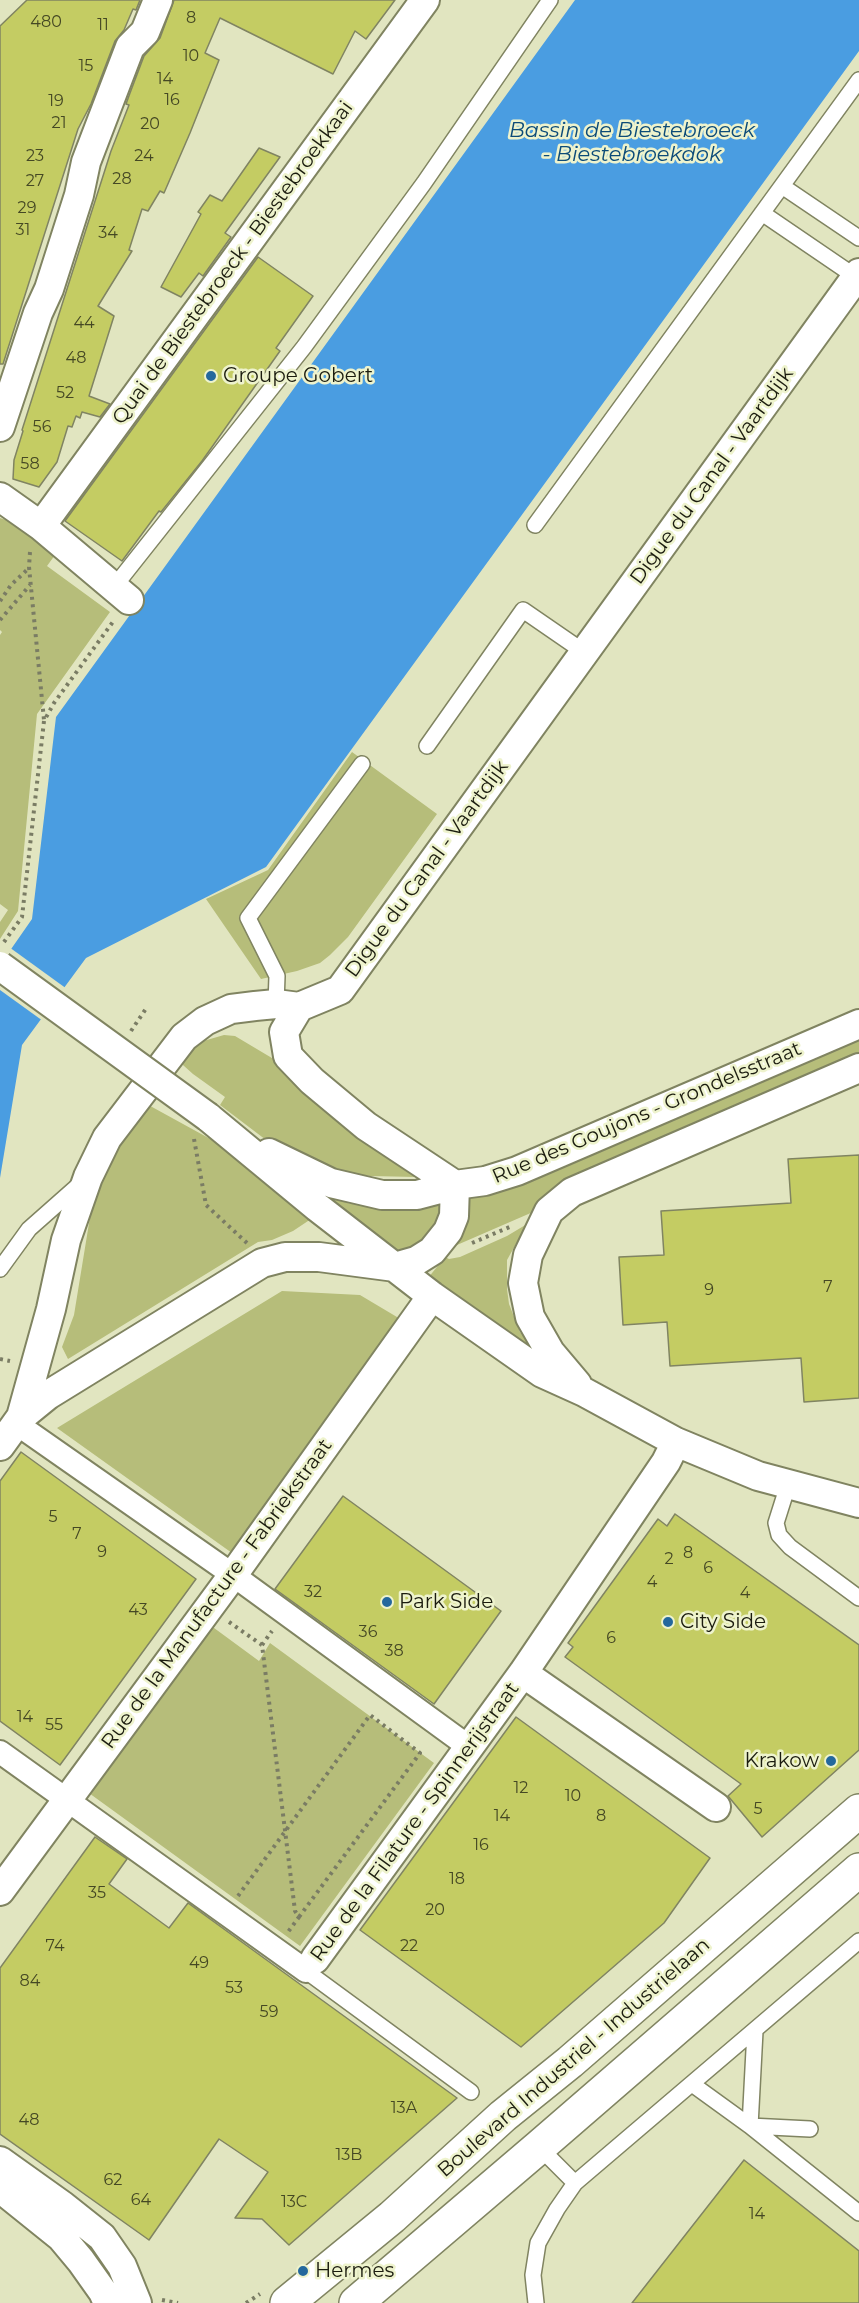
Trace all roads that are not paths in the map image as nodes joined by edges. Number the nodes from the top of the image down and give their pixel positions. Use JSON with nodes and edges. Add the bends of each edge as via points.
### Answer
{"nodes":[{"id":1,"x":158,"y":0,"type":"edge"},
{"id":2,"x":425,"y":0,"type":"edge"},
{"id":3,"x":550,"y":0,"type":"edge"},
{"id":4,"x":859,"y":80,"type":"edge"},
{"id":5,"x":782,"y":186,"type":"junction"},
{"id":6,"x":762,"y":213,"type":"junction"},
{"id":7,"x":858,"y":237,"type":"edge"},
{"id":8,"x":851,"y":271,"type":"edge"},
{"id":9,"x":0,"y":428,"type":"edge"},
{"id":10,"x":0,"y":497,"type":"edge"},
{"id":11,"x":535,"y":525,"type":"dead end"},
{"id":12,"x":41,"y":526,"type":"junction"},
{"id":13,"x":121,"y":594,"type":"joint"},
{"id":14,"x":584,"y":652,"type":"junction"},
{"id":15,"x":427,"y":746,"type":"dead end"},
{"id":16,"x":362,"y":764,"type":"dead end"},
{"id":17,"x":0,"y":966,"type":"edge"},
{"id":18,"x":287,"y":1005,"type":"junction"},
{"id":19,"x":859,"y":1024,"type":"edge"},
{"id":20,"x":859,"y":1068,"type":"edge"},
{"id":21,"x":212,"y":1120,"type":"junction"},
{"id":22,"x":88,"y":1177,"type":"junction"},
{"id":23,"x":455,"y":1185,"type":"junction"},
{"id":24,"x":395,"y":1267,"type":"junction"},
{"id":25,"x":0,"y":1269,"type":"edge"},
{"id":26,"x":432,"y":1296,"type":"junction"},
{"id":27,"x":584,"y":1392,"type":"junction"},
{"id":28,"x":13,"y":1429,"type":"edge"},
{"id":29,"x":676,"y":1442,"type":"junction"},
{"id":30,"x":788,"y":1485,"type":"junction"},
{"id":31,"x":859,"y":1503,"type":"edge"},
{"id":32,"x":233,"y":1575,"type":"junction"},
{"id":33,"x":859,"y":1598,"type":"edge"},
{"id":34,"x":523,"y":1673,"type":"junction"},
{"id":35,"x":470,"y":1747,"type":"junction"},
{"id":36,"x":0,"y":1752,"type":"edge"},
{"id":37,"x":66,"y":1800,"type":"junction"},
{"id":38,"x":716,"y":1808,"type":"dead end"},
{"id":39,"x":859,"y":1811,"type":"edge"},
{"id":40,"x":859,"y":1870,"type":"edge"},
{"id":41,"x":0,"y":1891,"type":"edge"},
{"id":42,"x":859,"y":1941,"type":"edge"},
{"id":43,"x":311,"y":1965,"type":"junction"},
{"id":44,"x":755,"y":2031,"type":"junction"},
{"id":45,"x":692,"y":2084,"type":"junction"},
{"id":46,"x":471,"y":2092,"type":"dead end"},
{"id":47,"x":750,"y":2126,"type":"junction"},
{"id":48,"x":810,"y":2129,"type":"dead end"},
{"id":49,"x":539,"y":2147,"type":"junction"},
{"id":50,"x":0,"y":2161,"type":"edge"},
{"id":51,"x":575,"y":2183,"type":"junction"},
{"id":52,"x":0,"y":2188,"type":"edge"},
{"id":53,"x":859,"y":2213,"type":"edge"},
{"id":54,"x":40,"y":2220,"type":"junction"},
{"id":55,"x":84,"y":2223,"type":"junction"},
{"id":56,"x":108,"y":2303,"type":"edge"},
{"id":57,"x":137,"y":2303,"type":"edge"},
{"id":58,"x":287,"y":2303,"type":"edge"},
{"id":59,"x":356,"y":2303,"type":"edge"},
{"id":60,"x":536,"y":2303,"type":"edge"}],
"edges":[{"from":1,"to":9,"type":"street","via":[[145,32],[130,47],[86,162],[52,279]]},
{"from":2,"to":12,"type":"street","name":"Quai de Biestebroeck - Biestebroekkaai"},
{"from":3,"to":13,"type":"lane","via":[[424,183]]},
{"from":4,"to":5,"type":"lane"},
{"from":5,"to":6,"type":"lane"},
{"from":5,"to":7,"type":"lane"},
{"from":6,"to":8,"type":"lane"},
{"from":6,"to":11,"type":"lane"},
{"from":8,"to":14,"type":"street","name":"Digue du Canal - Vaartdijk"},
{"from":10,"to":12,"type":"street"},
{"from":12,"to":13,"type":"street"},
{"from":14,"to":15,"type":"lane","via":[[523,610]]},
{"from":14,"to":18,"type":"street","name":"Digue du Canal - Vaartdijk","via":[[340,990]]},
{"from":16,"to":18,"type":"lane","via":[[248,918]]},
{"from":17,"to":21,"type":"street","bridge":true},
{"from":18,"to":22,"type":"street","name":"Digue du Canal - Vaartdijk","via":[[231,1009],[204,1021],[184,1037],[107,1138]]},
{"from":18,"to":23,"type":"street","via":[[284,1032],[288,1056],[366,1126]]},
{"from":19,"to":23,"type":"street","name":"Rue des Goujons - Grondelsstraat","via":[[517,1171]]},
{"from":20,"to":27,"type":"street","name":"Rue des Goujons - Grondelsstraat","via":[[572,1192],[549,1211],[528,1255],[524,1283],[530,1317],[550,1352]]},
{"from":21,"to":23,"type":"street","name":"Rue des Goujons - Grondelsstraat","via":[[331,1183],[382,1195],[417,1195]]},
{"from":21,"to":24,"type":"street"},
{"from":22,"to":25,"type":"lane","via":[[29,1229]]},
{"from":22,"to":28,"type":"street","name":"Digue du Canal - Vaartdijk","via":[[66,1240],[51,1309]]},
{"from":23,"to":24,"type":"street","via":[[454,1216],[448,1231],[432,1251],[416,1262]]},
{"from":24,"to":26,"type":"street"},
{"from":24,"to":28,"type":"street","via":[[320,1257],[285,1257],[262,1263],[48,1395]]},
{"from":26,"to":27,"type":"street","via":[[542,1373]]},
{"from":26,"to":32,"type":"street","name":"Rue de la Manufacture - Fabriekstraat"},
{"from":27,"to":29,"type":"street"},
{"from":28,"to":32,"type":"street"},
{"from":29,"to":30,"type":"street"},
{"from":29,"to":34,"type":"street","name":"Rue de la Filature - Spinnerijstraat"},
{"from":30,"to":31,"type":"street"},
{"from":30,"to":33,"type":"lane","via":[[776,1523],[779,1535]]},
{"from":32,"to":35,"type":"street"},
{"from":32,"to":37,"type":"street","name":"Rue de la Manufacture - Fabriekstraat"},
{"from":34,"to":35,"type":"street","name":"Rue de la Filature - Spinnerijstraat"},
{"from":34,"to":38,"type":"street","name":"Rue de la Filature - Spinnerijstraat"},
{"from":35,"to":43,"type":"street","name":"Rue de la Filature - Spinnerijstraat"},
{"from":36,"to":37,"type":"street"},
{"from":37,"to":41,"type":"street","name":"Rue de la Manufacture - Fabriekstraat"},
{"from":37,"to":43,"type":"street","via":[[225,1914]]},
{"from":39,"to":58,"type":"main road","name":"Boulevard Industriel - Industrielaan","via":[[503,2116],[392,2217]]},
{"from":40,"to":49,"type":"main road"},
{"from":42,"to":44,"type":"lane"},
{"from":43,"to":46,"type":"lane"},
{"from":44,"to":45,"type":"lane"},
{"from":44,"to":47,"type":"lane"},
{"from":45,"to":47,"type":"lane"},
{"from":45,"to":51,"type":"lane"},
{"from":47,"to":48,"type":"lane"},
{"from":47,"to":53,"type":"lane"},
{"from":49,"to":51,"type":"lane"},
{"from":49,"to":59,"type":"main road"},
{"from":50,"to":55,"type":"street"},
{"from":51,"to":60,"type":"lane","via":[[538,2243],[533,2276]]},
{"from":52,"to":54,"type":"street"},
{"from":54,"to":55,"type":"street","via":[[62,2214]]},
{"from":54,"to":56,"type":"street","via":[[81,2260]]},
{"from":55,"to":57,"type":"street","via":[[102,2237],[122,2266]]}]}
